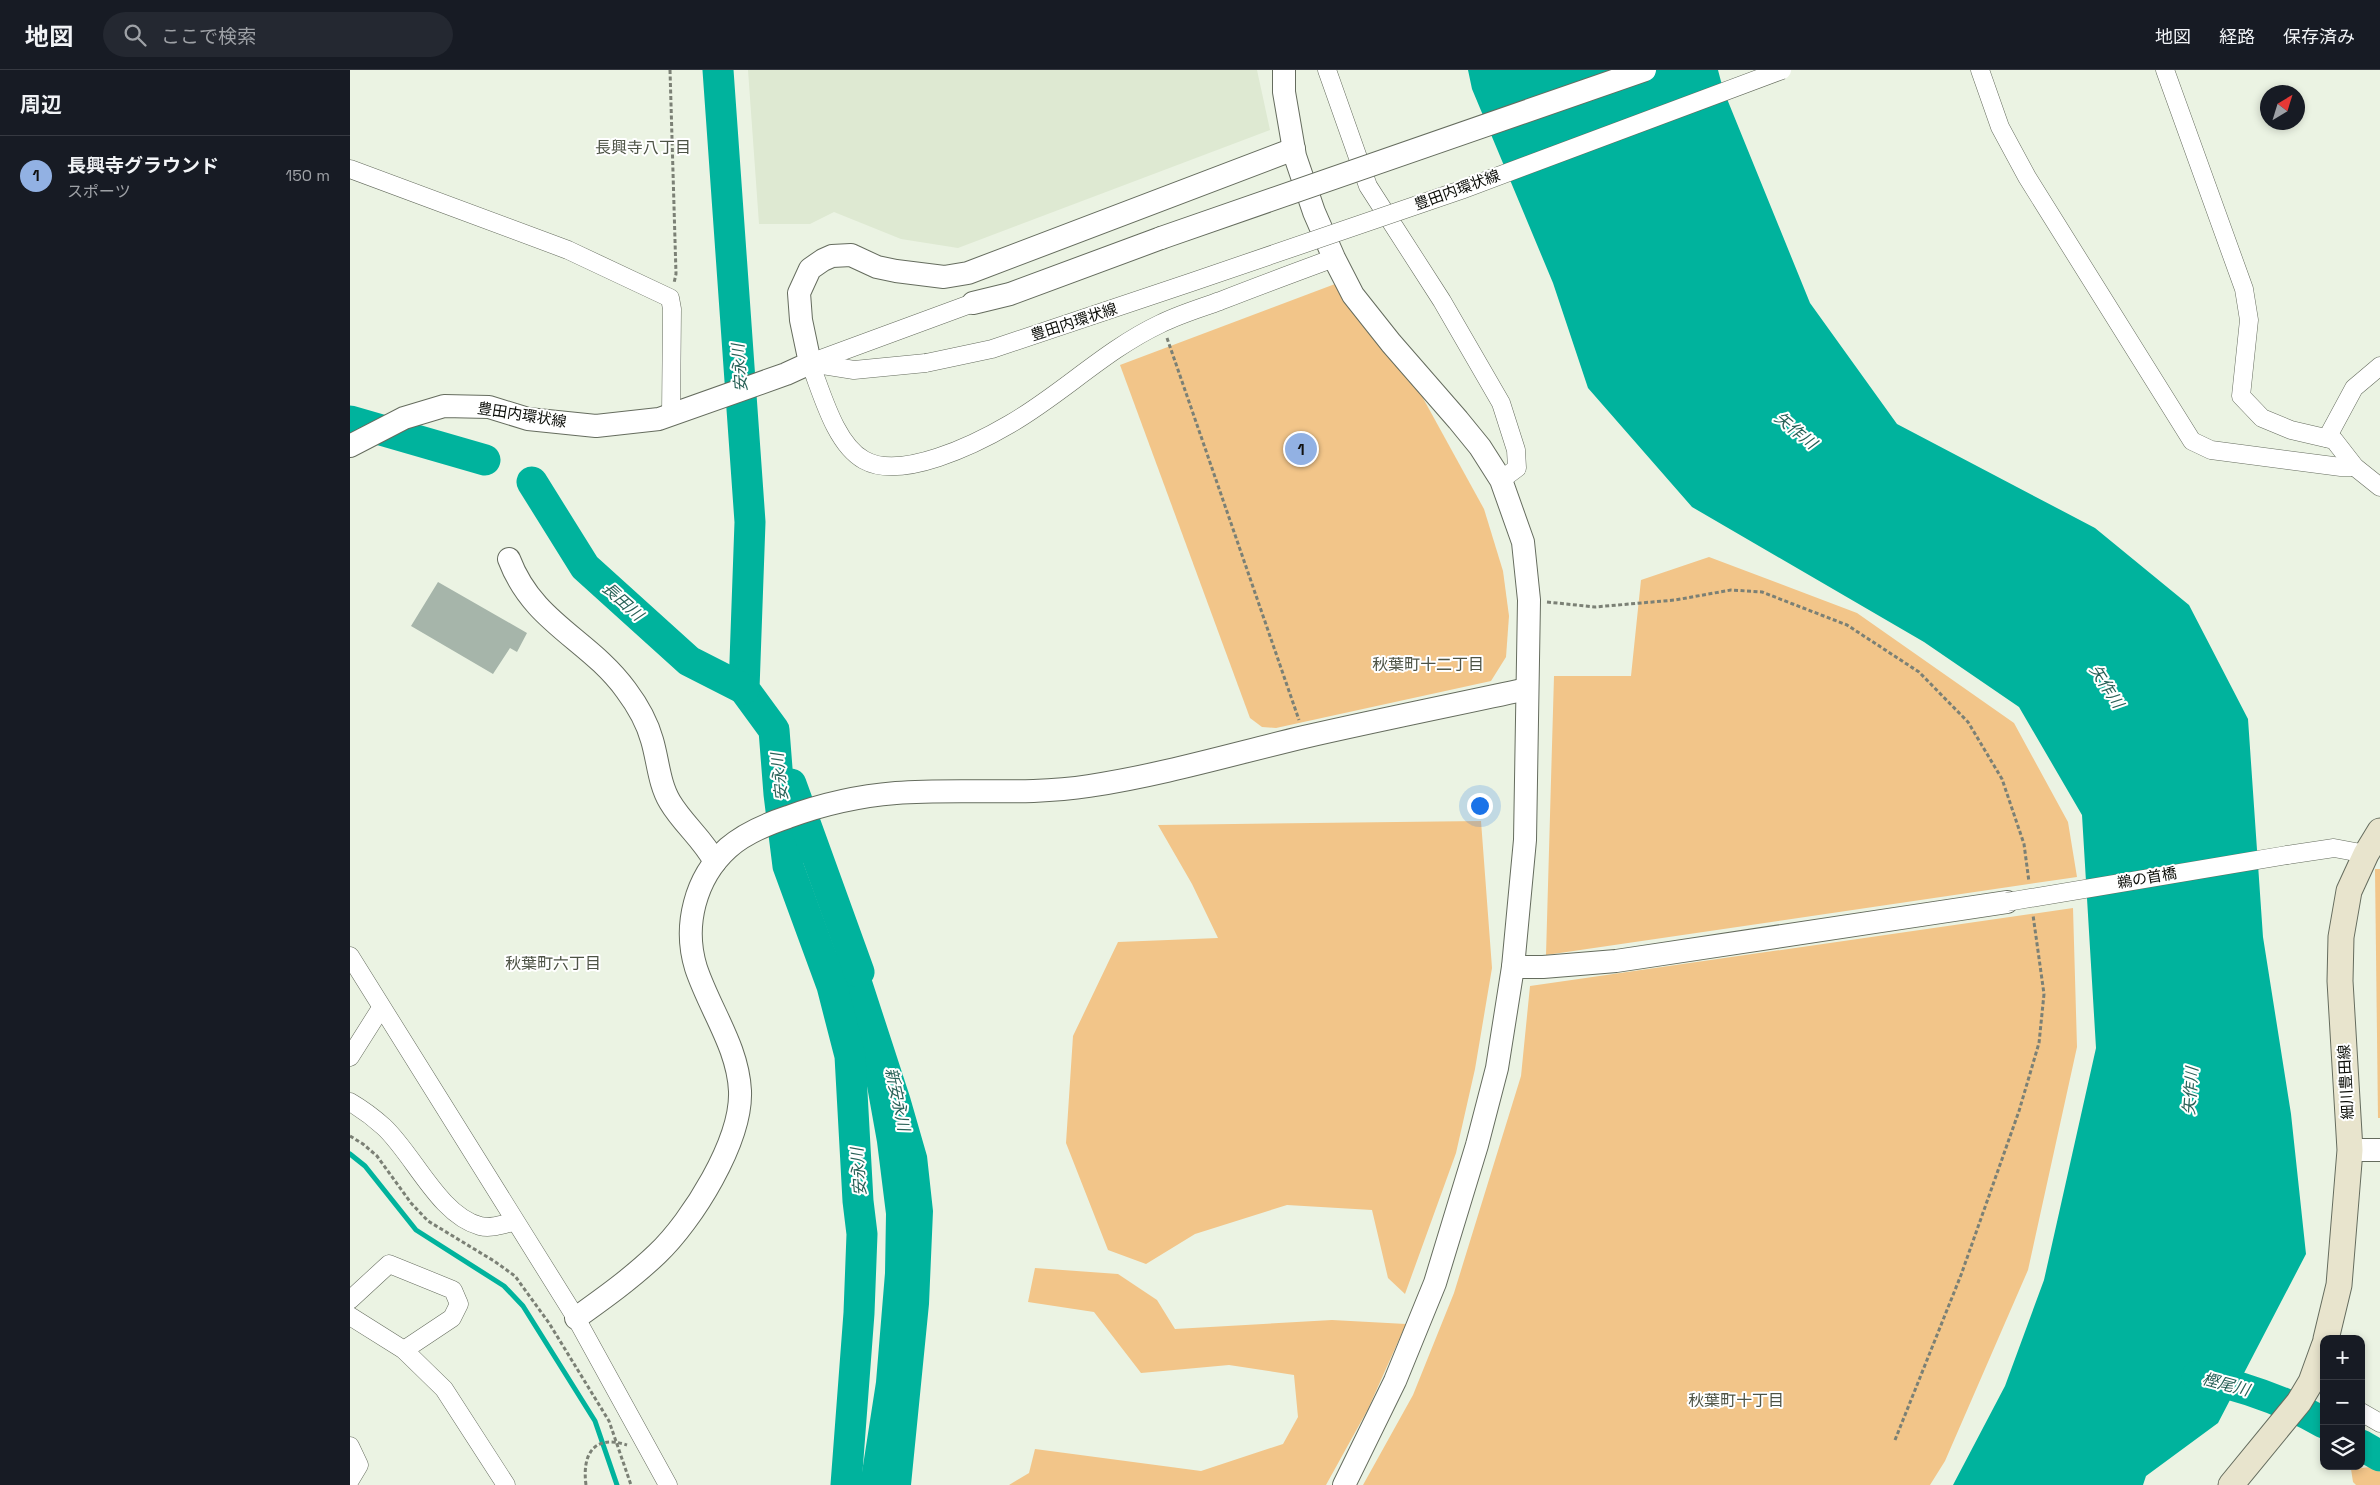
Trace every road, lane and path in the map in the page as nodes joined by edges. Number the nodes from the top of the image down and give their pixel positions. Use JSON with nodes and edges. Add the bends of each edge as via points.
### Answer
{"nodes":[{"id":1,"x":670,"y":70,"type":"edge"},
{"id":2,"x":1284,"y":70,"type":"edge"},
{"id":3,"x":1327,"y":70,"type":"edge"},
{"id":4,"x":1646,"y":70,"type":"edge"},
{"id":5,"x":1782,"y":70,"type":"edge"},
{"id":6,"x":1980,"y":70,"type":"edge"},
{"id":7,"x":2165,"y":70,"type":"edge"},
{"id":8,"x":1294,"y":150,"type":"junction"},
{"id":9,"x":350,"y":169,"type":"edge"},
{"id":10,"x":1334,"y":258,"type":"junction"},
{"id":11,"x":670,"y":298,"type":"junction"},
{"id":12,"x":972,"y":303,"type":"joint"},
{"id":13,"x":1164,"y":332,"type":"dead end"},
{"id":14,"x":810,"y":363,"type":"junction"},
{"id":15,"x":2380,"y":366,"type":"edge"},
{"id":16,"x":671,"y":415,"type":"junction"},
{"id":17,"x":2327,"y":438,"type":"junction"},
{"id":18,"x":350,"y":446,"type":"edge"},
{"id":19,"x":2355,"y":467,"type":"junction"},
{"id":20,"x":1501,"y":480,"type":"junction"},
{"id":21,"x":2380,"y":487,"type":"edge"},
{"id":22,"x":509,"y":559,"type":"dead end"},
{"id":23,"x":1527,"y":689,"type":"junction"},
{"id":24,"x":1296,"y":704,"type":"dead end"},
{"id":25,"x":2380,"y":831,"type":"edge"},
{"id":26,"x":2366,"y":854,"type":"junction"},
{"id":27,"x":716,"y":862,"type":"junction"},
{"id":28,"x":2007,"y":902,"type":"joint"},
{"id":29,"x":350,"y":956,"type":"edge"},
{"id":30,"x":1514,"y":967,"type":"junction"},
{"id":31,"x":380,"y":1008,"type":"junction"},
{"id":32,"x":350,"y":1057,"type":"edge"},
{"id":33,"x":350,"y":1102,"type":"edge"},
{"id":34,"x":350,"y":1136,"type":"edge"},
{"id":35,"x":2350,"y":1150,"type":"junction"},
{"id":36,"x":2380,"y":1150,"type":"edge"},
{"id":37,"x":514,"y":1222,"type":"junction"},
{"id":38,"x":350,"y":1300,"type":"edge"},
{"id":39,"x":350,"y":1316,"type":"edge"},
{"id":40,"x":576,"y":1318,"type":"junction"},
{"id":41,"x":2327,"y":1335,"type":"edge"},
{"id":42,"x":404,"y":1350,"type":"junction"},
{"id":43,"x":2320,"y":1360,"type":"edge"},
{"id":44,"x":2311,"y":1391,"type":"edge"},
{"id":45,"x":2365,"y":1414,"type":"edge"},
{"id":46,"x":2380,"y":1423,"type":"edge"},
{"id":47,"x":617,"y":1442,"type":"junction"},
{"id":48,"x":350,"y":1446,"type":"edge"},
{"id":49,"x":352,"y":1481,"type":"edge"},
{"id":50,"x":506,"y":1485,"type":"edge"},
{"id":51,"x":586,"y":1485,"type":"edge"},
{"id":52,"x":631,"y":1485,"type":"edge"},
{"id":53,"x":668,"y":1485,"type":"edge"},
{"id":54,"x":1344,"y":1485,"type":"edge"},
{"id":55,"x":2231,"y":1485,"type":"edge"}],
"edges":[{"from":1,"to":11,"type":"path","via":[[676,274]]},
{"from":2,"to":8,"type":"street","via":[[1284,92]]},
{"from":3,"to":20,"type":"street","via":[[1368,186],[1442,301],[1501,403],[1516,450],[1517,468]]},
{"from":4,"to":12,"type":"street","bridge":true,"via":[[1161,238],[1010,294]]},
{"from":5,"to":14,"type":"street","name":"豊田内環状線","bridge":true,"via":[[1461,190],[992,349],[926,363],[854,370]]},
{"from":6,"to":19,"type":"street","via":[[2000,127],[2027,177],[2192,441],[2211,450]]},
{"from":7,"to":17,"type":"street","via":[[2244,289],[2249,320],[2241,396],[2262,418],[2291,430]]},
{"from":8,"to":10,"type":"street","via":[[1314,212]]},
{"from":8,"to":14,"type":"street","via":[[968,273],[944,277],[877,267],[851,255],[832,256],[810,269],[799,293]]},
{"from":9,"to":11,"type":"street","via":[[568,250]]},
{"from":10,"to":14,"type":"street","via":[[1161,323],[1115,349],[1010,424],[963,448],[919,463],[888,467],[865,461],[849,449],[835,426]]},
{"from":10,"to":20,"type":"street","via":[[1365,310],[1480,447]]},
{"from":11,"to":16,"type":"street"},
{"from":12,"to":14,"type":"street"},
{"from":13,"to":24,"type":"path"},
{"from":14,"to":16,"type":"street","name":"豊田内環状線"},
{"from":15,"to":17,"type":"street","via":[[2354,388]]},
{"from":16,"to":18,"type":"street","name":"豊田内環状線","via":[[596,426],[528,419],[489,407],[444,406],[404,418]]},
{"from":17,"to":19,"type":"street","via":[[2334,440]]},
{"from":19,"to":21,"type":"street"},
{"from":20,"to":23,"type":"street","via":[[1523,542],[1529,600]]},
{"from":22,"to":27,"type":"street","via":[[528,594],[546,616],[609,668],[641,712],[669,801]]},
{"from":23,"to":27,"type":"street","via":[[1087,786],[895,793],[818,806],[765,825],[727,849]]},
{"from":23,"to":30,"type":"street","via":[[1525,840]]},
{"from":25,"to":26,"type":"main road","name":"細川豊田線"},
{"from":26,"to":28,"type":"street","name":"鵜の首橋","bridge":true,"via":[[2334,848]]},
{"from":26,"to":35,"type":"main road","name":"細川豊田線","via":[[2349,890],[2341,938],[2340,981]]},
{"from":27,"to":40,"type":"street","via":[[699,888],[691,919],[691,937],[696,967],[728,1042],[738,1076],[740,1093],[736,1124],[720,1166],[692,1211],[660,1252]]},
{"from":28,"to":30,"type":"street","via":[[1616,960]]},
{"from":29,"to":31,"type":"street"},
{"from":30,"to":54,"type":"street","via":[[1497,1068],[1435,1283],[1395,1380]]},
{"from":31,"to":32,"type":"street"},
{"from":31,"to":37,"type":"street"},
{"from":33,"to":37,"type":"street","via":[[385,1128],[444,1200],[466,1221],[482,1226]]},
{"from":34,"to":47,"type":"path","via":[[377,1156],[428,1221],[515,1276],[584,1379]]},
{"from":35,"to":36,"type":"street"},
{"from":35,"to":41,"type":"main road","name":"細川豊田線","via":[[2339,1286]]},
{"from":37,"to":40,"type":"street"},
{"from":38,"to":42,"type":"street","via":[[389,1264],[453,1290],[459,1304],[452,1318]]},
{"from":39,"to":42,"type":"street"},
{"from":40,"to":53,"type":"street"},
{"from":42,"to":50,"type":"street","via":[[444,1390]]},
{"from":43,"to":44,"type":"main road"},
{"from":44,"to":55,"type":"main road"},
{"from":45,"to":46,"type":"street"},
{"from":47,"to":51,"type":"path","via":[[597,1445],[588,1454],[584,1468]]},
{"from":47,"to":52,"type":"path"},
{"from":48,"to":49,"type":"street","via":[[359,1465]]}]}
